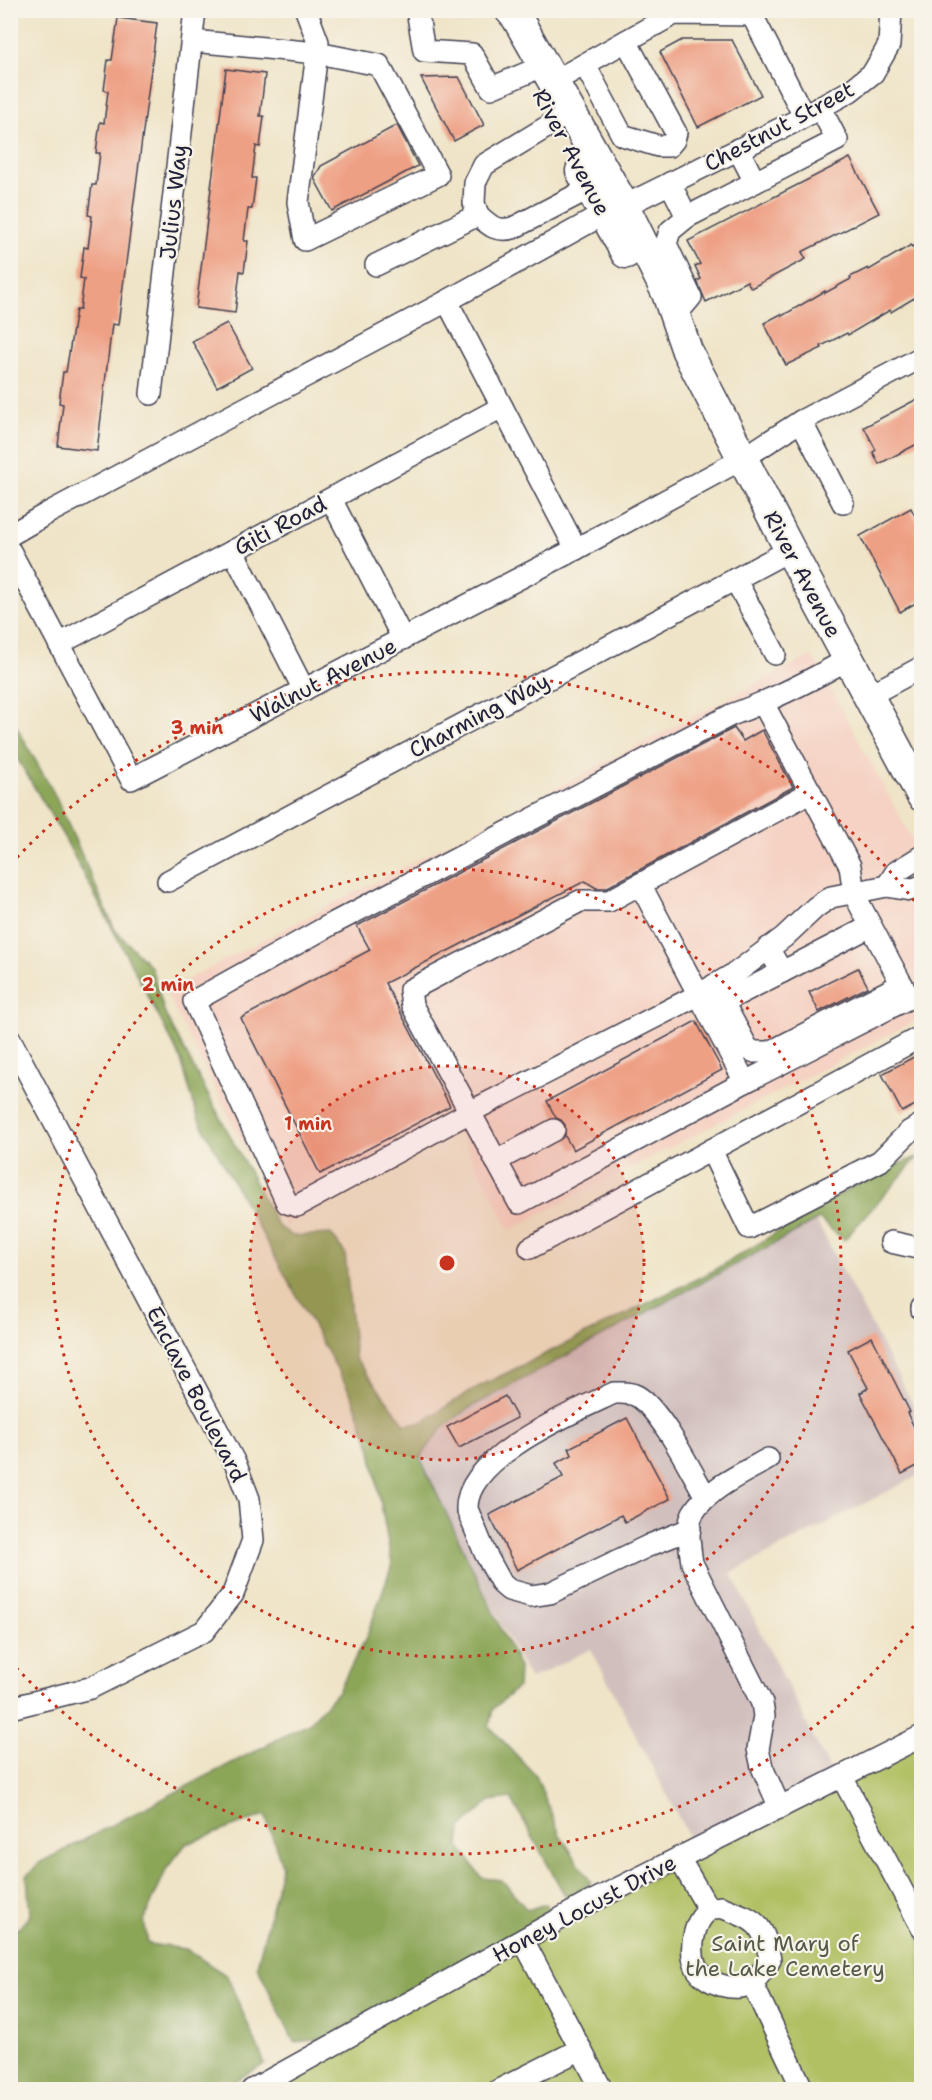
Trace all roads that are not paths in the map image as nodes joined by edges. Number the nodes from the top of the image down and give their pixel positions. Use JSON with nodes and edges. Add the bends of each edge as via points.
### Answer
{"nodes":[{"id":1,"x":195,"y":10,"type":"edge"},
{"id":2,"x":306,"y":10,"type":"edge"},
{"id":3,"x":417,"y":10,"type":"edge"},
{"id":4,"x":501,"y":10,"type":"edge"},
{"id":5,"x":510,"y":10,"type":"edge"},
{"id":6,"x":891,"y":10,"type":"edge"},
{"id":7,"x":752,"y":13,"type":"edge"},
{"id":8,"x":192,"y":41,"type":"junction"},
{"id":9,"x":626,"y":41,"type":"junction"},
{"id":10,"x":317,"y":53,"type":"junction"},
{"id":11,"x":585,"y":65,"type":"junction"},
{"id":12,"x":541,"y":77,"type":"junction"},
{"id":13,"x":812,"y":112,"type":"junction"},
{"id":14,"x":555,"y":122,"type":"junction"},
{"id":15,"x":622,"y":135,"type":"junction"},
{"id":16,"x":738,"y":149,"type":"junction"},
{"id":17,"x":596,"y":158,"type":"junction"},
{"id":18,"x":755,"y":182,"type":"junction"},
{"id":19,"x":670,"y":183,"type":"junction"},
{"id":20,"x":590,"y":188,"type":"junction"},
{"id":21,"x":614,"y":210,"type":"junction"},
{"id":22,"x":478,"y":215,"type":"junction"},
{"id":23,"x":687,"y":217,"type":"junction"},
{"id":24,"x":376,"y":265,"type":"dead end"},
{"id":25,"x":447,"y":301,"type":"junction"},
{"id":26,"x":675,"y":316,"type":"junction"},
{"id":27,"x":687,"y":351,"type":"junction"},
{"id":28,"x":921,"y":357,"type":"edge"},
{"id":29,"x":152,"y":394,"type":"dead end"},
{"id":30,"x":502,"y":407,"type":"junction"},
{"id":31,"x":801,"y":421,"type":"junction"},
{"id":32,"x":742,"y":459,"type":"junction"},
{"id":33,"x":330,"y":499,"type":"junction"},
{"id":34,"x":843,"y":502,"type":"dead end"},
{"id":35,"x":10,"y":535,"type":"edge"},
{"id":36,"x":576,"y":549,"type":"junction"},
{"id":37,"x":789,"y":550,"type":"junction"},
{"id":38,"x":10,"y":551,"type":"edge"},
{"id":39,"x":233,"y":551,"type":"junction"},
{"id":40,"x":735,"y":579,"type":"junction"},
{"id":41,"x":403,"y":639,"type":"junction"},
{"id":42,"x":59,"y":644,"type":"junction"},
{"id":43,"x":775,"y":654,"type":"dead end"},
{"id":44,"x":848,"y":659,"type":"junction"},
{"id":45,"x":921,"y":667,"type":"edge"},
{"id":46,"x":304,"y":690,"type":"junction"},
{"id":47,"x":868,"y":696,"type":"junction"},
{"id":48,"x":763,"y":703,"type":"junction"},
{"id":49,"x":811,"y":792,"type":"junction"},
{"id":50,"x":921,"y":796,"type":"edge"},
{"id":51,"x":921,"y":856,"type":"edge"},
{"id":52,"x":168,"y":881,"type":"dead end"},
{"id":53,"x":640,"y":884,"type":"junction"},
{"id":54,"x":886,"y":886,"type":"junction"},
{"id":55,"x":921,"y":886,"type":"edge"},
{"id":56,"x":855,"y":894,"type":"junction"},
{"id":57,"x":871,"y":926,"type":"junction"},
{"id":58,"x":768,"y":948,"type":"junction"},
{"id":59,"x":782,"y":972,"type":"junction"},
{"id":60,"x":902,"y":984,"type":"junction"},
{"id":61,"x":712,"y":994,"type":"junction"},
{"id":62,"x":921,"y":1036,"type":"edge"},
{"id":63,"x":10,"y":1040,"type":"edge"},
{"id":64,"x":745,"y":1082,"type":"junction"},
{"id":65,"x":470,"y":1112,"type":"junction"},
{"id":66,"x":921,"y":1124,"type":"edge"},
{"id":67,"x":554,"y":1130,"type":"dead end"},
{"id":68,"x":711,"y":1150,"type":"junction"},
{"id":69,"x":496,"y":1161,"type":"junction"},
{"id":70,"x":891,"y":1242,"type":"dead end"},
{"id":71,"x":530,"y":1248,"type":"dead end"},
{"id":72,"x":921,"y":1249,"type":"edge"},
{"id":73,"x":768,"y":1459,"type":"dead end"},
{"id":74,"x":706,"y":1497,"type":"junction"},
{"id":75,"x":690,"y":1529,"type":"junction"},
{"id":76,"x":10,"y":1708,"type":"edge"},
{"id":77,"x":921,"y":1736,"type":"edge"},
{"id":78,"x":842,"y":1777,"type":"junction"},
{"id":79,"x":780,"y":1808,"type":"junction"},
{"id":80,"x":679,"y":1858,"type":"junction"},
{"id":81,"x":709,"y":1910,"type":"junction"},
{"id":82,"x":921,"y":1928,"type":"edge"},
{"id":83,"x":523,"y":1940,"type":"junction"},
{"id":84,"x":752,"y":1983,"type":"junction"},
{"id":85,"x":581,"y":2049,"type":"junction"},
{"id":86,"x":252,"y":2090,"type":"edge"},
{"id":87,"x":499,"y":2090,"type":"edge"},
{"id":88,"x":602,"y":2090,"type":"edge"},
{"id":89,"x":804,"y":2090,"type":"edge"}],
"edges":[{"from":1,"to":8,"type":"street","name":"Julius Way"},
{"from":2,"to":10,"type":"street","via":[[318,42]]},
{"from":3,"to":12,"type":"street","via":[[424,51],[472,54],[491,88]]},
{"from":4,"to":12,"type":"highway","name":"River Avenue","via":[[504,22]]},
{"from":5,"to":12,"type":"highway","name":"River Avenue"},
{"from":6,"to":13,"type":"street","name":"Chestnut Street","via":[[889,45],[873,73]]},
{"from":7,"to":9,"type":"street","via":[[674,15]]},
{"from":7,"to":13,"type":"street"},
{"from":8,"to":10,"type":"street"},
{"from":8,"to":29,"type":"street","name":"Julius Way"},
{"from":9,"to":11,"type":"street"},
{"from":9,"to":15,"type":"street","via":[[676,133],[669,146]]},
{"from":10,"to":10,"type":"street","via":[[379,65],[438,175],[305,240],[298,202]]},
{"from":11,"to":12,"type":"street"},
{"from":11,"to":15,"type":"street"},
{"from":12,"to":14,"type":"highway","name":"River Avenue"},
{"from":12,"to":17,"type":"highway","name":"River Avenue"},
{"from":13,"to":16,"type":"street","name":"Chestnut Street"},
{"from":13,"to":18,"type":"street","via":[[837,140]]},
{"from":14,"to":20,"type":"highway","name":"River Avenue"},
{"from":14,"to":22,"type":"street","via":[[484,165],[475,183]]},
{"from":15,"to":17,"type":"street"},
{"from":16,"to":18,"type":"street"},
{"from":16,"to":19,"type":"street","name":"Chestnut Street"},
{"from":17,"to":21,"type":"highway","name":"River Avenue"},
{"from":18,"to":23,"type":"street"},
{"from":19,"to":21,"type":"street","name":"Chestnut Street"},
{"from":19,"to":23,"type":"street"},
{"from":20,"to":21,"type":"highway","name":"River Avenue"},
{"from":20,"to":22,"type":"street","via":[[502,231]]},
{"from":21,"to":25,"type":"street"},
{"from":21,"to":26,"type":"highway","name":"River Avenue","via":[[667,293]]},
{"from":21,"to":27,"type":"highway","name":"River Avenue","via":[[652,300]]},
{"from":22,"to":24,"type":"street"},
{"from":23,"to":26,"type":"street","via":[[670,231],[666,244],[691,297]]},
{"from":25,"to":30,"type":"street"},
{"from":25,"to":35,"type":"street"},
{"from":26,"to":27,"type":"highway","name":"River Avenue"},
{"from":27,"to":32,"type":"highway","name":"River Avenue"},
{"from":28,"to":31,"type":"street","name":"Walnut Avenue"},
{"from":30,"to":33,"type":"street","name":"Giti Road"},
{"from":30,"to":36,"type":"street"},
{"from":31,"to":32,"type":"street","name":"Walnut Avenue"},
{"from":31,"to":34,"type":"street"},
{"from":32,"to":36,"type":"street","name":"Walnut Avenue"},
{"from":32,"to":37,"type":"highway","name":"River Avenue"},
{"from":33,"to":39,"type":"street","name":"Giti Road"},
{"from":33,"to":41,"type":"street"},
{"from":36,"to":41,"type":"street","name":"Walnut Avenue"},
{"from":37,"to":40,"type":"street","name":"Charming Way"},
{"from":37,"to":44,"type":"highway","name":"River Avenue"},
{"from":38,"to":42,"type":"street","name":"Walnut Avenue"},
{"from":39,"to":42,"type":"street","name":"Giti Road"},
{"from":39,"to":46,"type":"street"},
{"from":40,"to":43,"type":"street"},
{"from":40,"to":52,"type":"street","name":"Charming Way"},
{"from":41,"to":46,"type":"street","name":"Walnut Avenue"},
{"from":42,"to":46,"type":"street","name":"Walnut Avenue","via":[[130,779]]},
{"from":44,"to":47,"type":"highway","name":"River Avenue"},
{"from":44,"to":48,"type":"street"},
{"from":45,"to":47,"type":"street"},
{"from":47,"to":50,"type":"highway","name":"River Avenue"},
{"from":48,"to":49,"type":"street"},
{"from":48,"to":65,"type":"street","via":[[731,715],[194,1000],[287,1203],[297,1206]]},
{"from":49,"to":53,"type":"street"},
{"from":49,"to":56,"type":"street","via":[[850,866]]},
{"from":51,"to":54,"type":"street","via":[[896,872]]},
{"from":53,"to":61,"type":"street"},
{"from":53,"to":65,"type":"street","via":[[609,902],[580,901],[410,990],[412,1005]]},
{"from":54,"to":55,"type":"street","via":[[910,890]]},
{"from":54,"to":56,"type":"street"},
{"from":56,"to":57,"type":"street"},
{"from":56,"to":58,"type":"street","via":[[831,897]]},
{"from":57,"to":59,"type":"street"},
{"from":57,"to":60,"type":"street"},
{"from":58,"to":59,"type":"street"},
{"from":58,"to":61,"type":"street"},
{"from":59,"to":61,"type":"street"},
{"from":60,"to":61,"type":"street","via":[[770,1052],[748,1049]]},
{"from":60,"to":64,"type":"street","via":[[909,998]]},
{"from":61,"to":64,"type":"street"},
{"from":61,"to":65,"type":"street"},
{"from":62,"to":68,"type":"street"},
{"from":63,"to":76,"type":"street","name":"Enclave Boulevard","via":[[236,1465],[249,1499],[253,1540],[233,1594],[204,1631],[90,1689]]},
{"from":64,"to":69,"type":"street","via":[[519,1203]]},
{"from":65,"to":69,"type":"street"},
{"from":66,"to":68,"type":"street","via":[[880,1161],[749,1228]]},
{"from":67,"to":69,"type":"street"},
{"from":68,"to":71,"type":"street"},
{"from":70,"to":72,"type":"street"},
{"from":73,"to":74,"type":"street"},
{"from":74,"to":75,"type":"street","via":[[693,1514]]},
{"from":74,"to":75,"type":"street","via":[[657,1414],[626,1392],[614,1393],[516,1443],[483,1472],[466,1502],[485,1553],[502,1584],[531,1596],[550,1593]]},
{"from":75,"to":79,"type":"street","via":[[692,1563],[762,1703],[764,1716],[758,1749]]},
{"from":77,"to":78,"type":"street","name":"Honey Locust Drive"},
{"from":78,"to":79,"type":"street","name":"Honey Locust Drive"},
{"from":78,"to":82,"type":"street"},
{"from":79,"to":80,"type":"street","name":"Honey Locust Drive"},
{"from":80,"to":81,"type":"street"},
{"from":80,"to":83,"type":"street","name":"Honey Locust Drive"},
{"from":81,"to":84,"type":"street","via":[[721,1907],[752,1919],[766,1937],[770,1960]]},
{"from":81,"to":84,"type":"street","via":[[698,1923],[692,1949],[696,1968],[709,1980],[729,1988]]},
{"from":83,"to":85,"type":"street"},
{"from":83,"to":86,"type":"street","name":"Honey Locust Drive"},
{"from":84,"to":89,"type":"street"},
{"from":85,"to":87,"type":"street"},
{"from":85,"to":88,"type":"street"}]}
